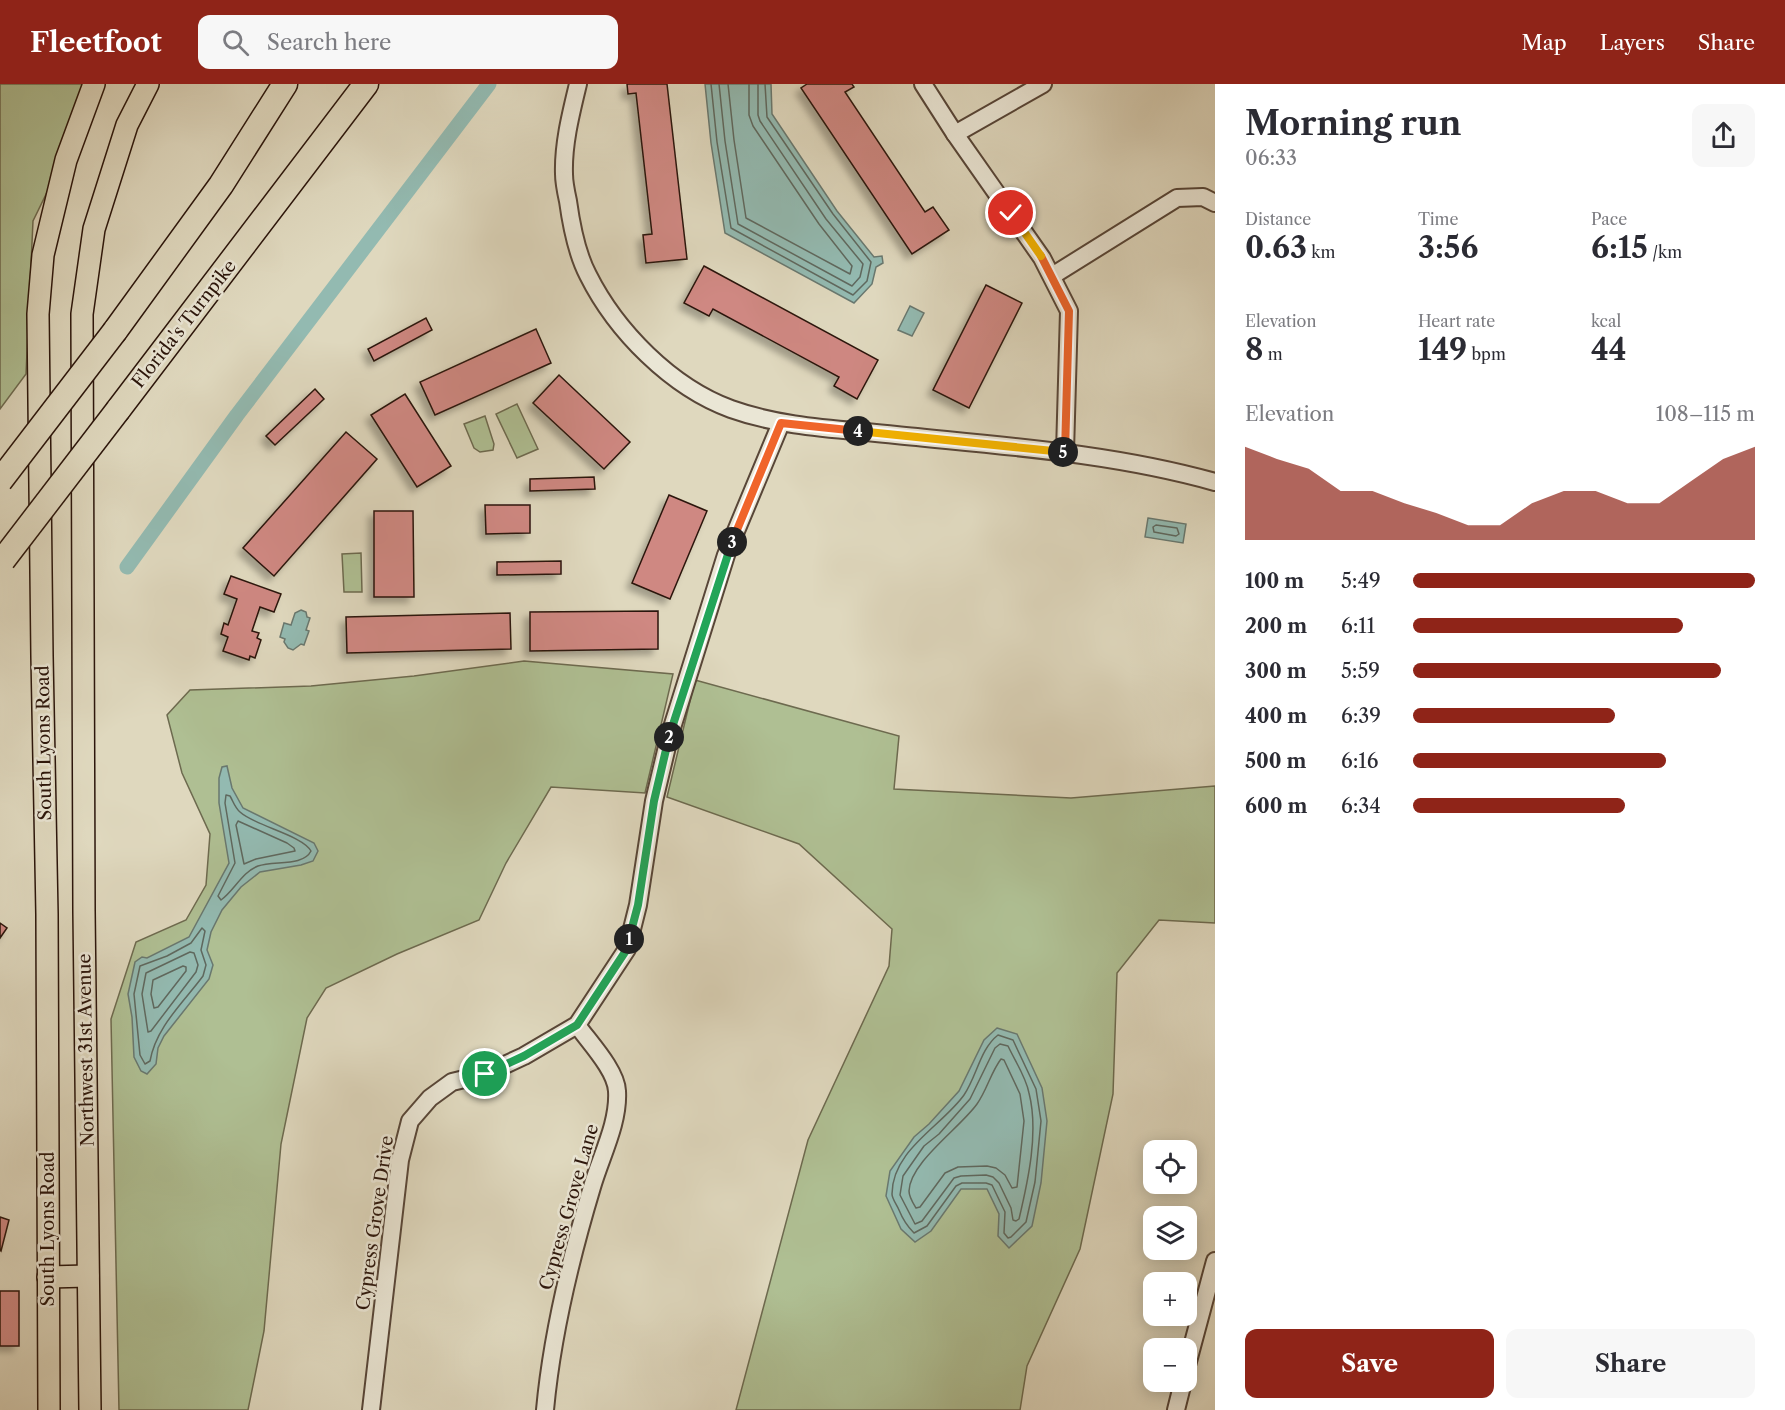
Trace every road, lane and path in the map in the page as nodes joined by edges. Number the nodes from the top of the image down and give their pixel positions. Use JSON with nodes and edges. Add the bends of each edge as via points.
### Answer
{"nodes":[{"id":1,"x":94,"y":84,"type":"edge"},
{"id":2,"x":148,"y":84,"type":"edge"},
{"id":3,"x":285,"y":84,"type":"edge"},
{"id":4,"x":366,"y":84,"type":"edge"},
{"id":5,"x":578,"y":84,"type":"edge"},
{"id":6,"x":923,"y":84,"type":"edge"},
{"id":7,"x":1043,"y":84,"type":"edge"},
{"id":8,"x":955,"y":134,"type":"junction"},
{"id":9,"x":1215,"y":203,"type":"edge"},
{"id":10,"x":1052,"y":276,"type":"junction"},
{"id":11,"x":781,"y":423,"type":"junction"},
{"id":12,"x":1065,"y":452,"type":"junction"},
{"id":13,"x":0,"y":481,"type":"edge"},
{"id":14,"x":1215,"y":482,"type":"edge"},
{"id":15,"x":1,"y":562,"type":"edge"},
{"id":16,"x":577,"y":1025,"type":"junction"},
{"id":17,"x":1215,"y":1262,"type":"edge"},
{"id":18,"x":88,"y":1276,"type":"junction"},
{"id":19,"x":48,"y":1277,"type":"junction"},
{"id":20,"x":1194,"y":1338,"type":"edge"},
{"id":21,"x":1180,"y":1392,"type":"edge"},
{"id":22,"x":49,"y":1410,"type":"edge"},
{"id":23,"x":90,"y":1410,"type":"edge"},
{"id":24,"x":371,"y":1410,"type":"edge"},
{"id":25,"x":545,"y":1410,"type":"edge"},
{"id":26,"x":1176,"y":1410,"type":"edge"}],
"edges":[{"from":1,"to":19,"type":"main road","name":"South Lyons Road","via":[[66,160],[43,255],[38,314],[48,914]]},
{"from":2,"to":18,"type":"main road","name":"Northwest 31st Avenue","via":[[127,125],[94,229],[82,314]]},
{"from":3,"to":13,"type":"highway","bridge":true,"via":[[220,185]]},
{"from":4,"to":15,"type":"highway","name":"Florida's Turnpike","bridge":true},
{"from":5,"to":11,"type":"street","via":[[564,174],[571,222],[587,274],[619,324],[648,356],[687,386],[730,408]]},
{"from":6,"to":8,"type":"street"},
{"from":7,"to":8,"type":"street"},
{"from":8,"to":10,"type":"street"},
{"from":9,"to":10,"type":"street","via":[[1203,197],[1177,198]]},
{"from":10,"to":12,"type":"street","via":[[1069,311]]},
{"from":11,"to":12,"type":"street"},
{"from":11,"to":16,"type":"street","name":"Cypress Grove Drive","via":[[726,555],[669,734],[627,949]]},
{"from":12,"to":14,"type":"street"},
{"from":16,"to":24,"type":"street","name":"Cypress Grove Drive","via":[[485,1074],[452,1082],[430,1098],[410,1121],[400,1160]]},
{"from":16,"to":25,"type":"street","name":"Cypress Grove Lane","via":[[606,1063],[617,1088],[616,1112],[563,1293]]},
{"from":17,"to":20,"type":"street"},
{"from":18,"to":19,"type":"main road"},
{"from":18,"to":23,"type":"main road","name":"Northwest 31st Avenue"},
{"from":19,"to":22,"type":"main road","name":"South Lyons Road"},
{"from":21,"to":26,"type":"street"}]}
